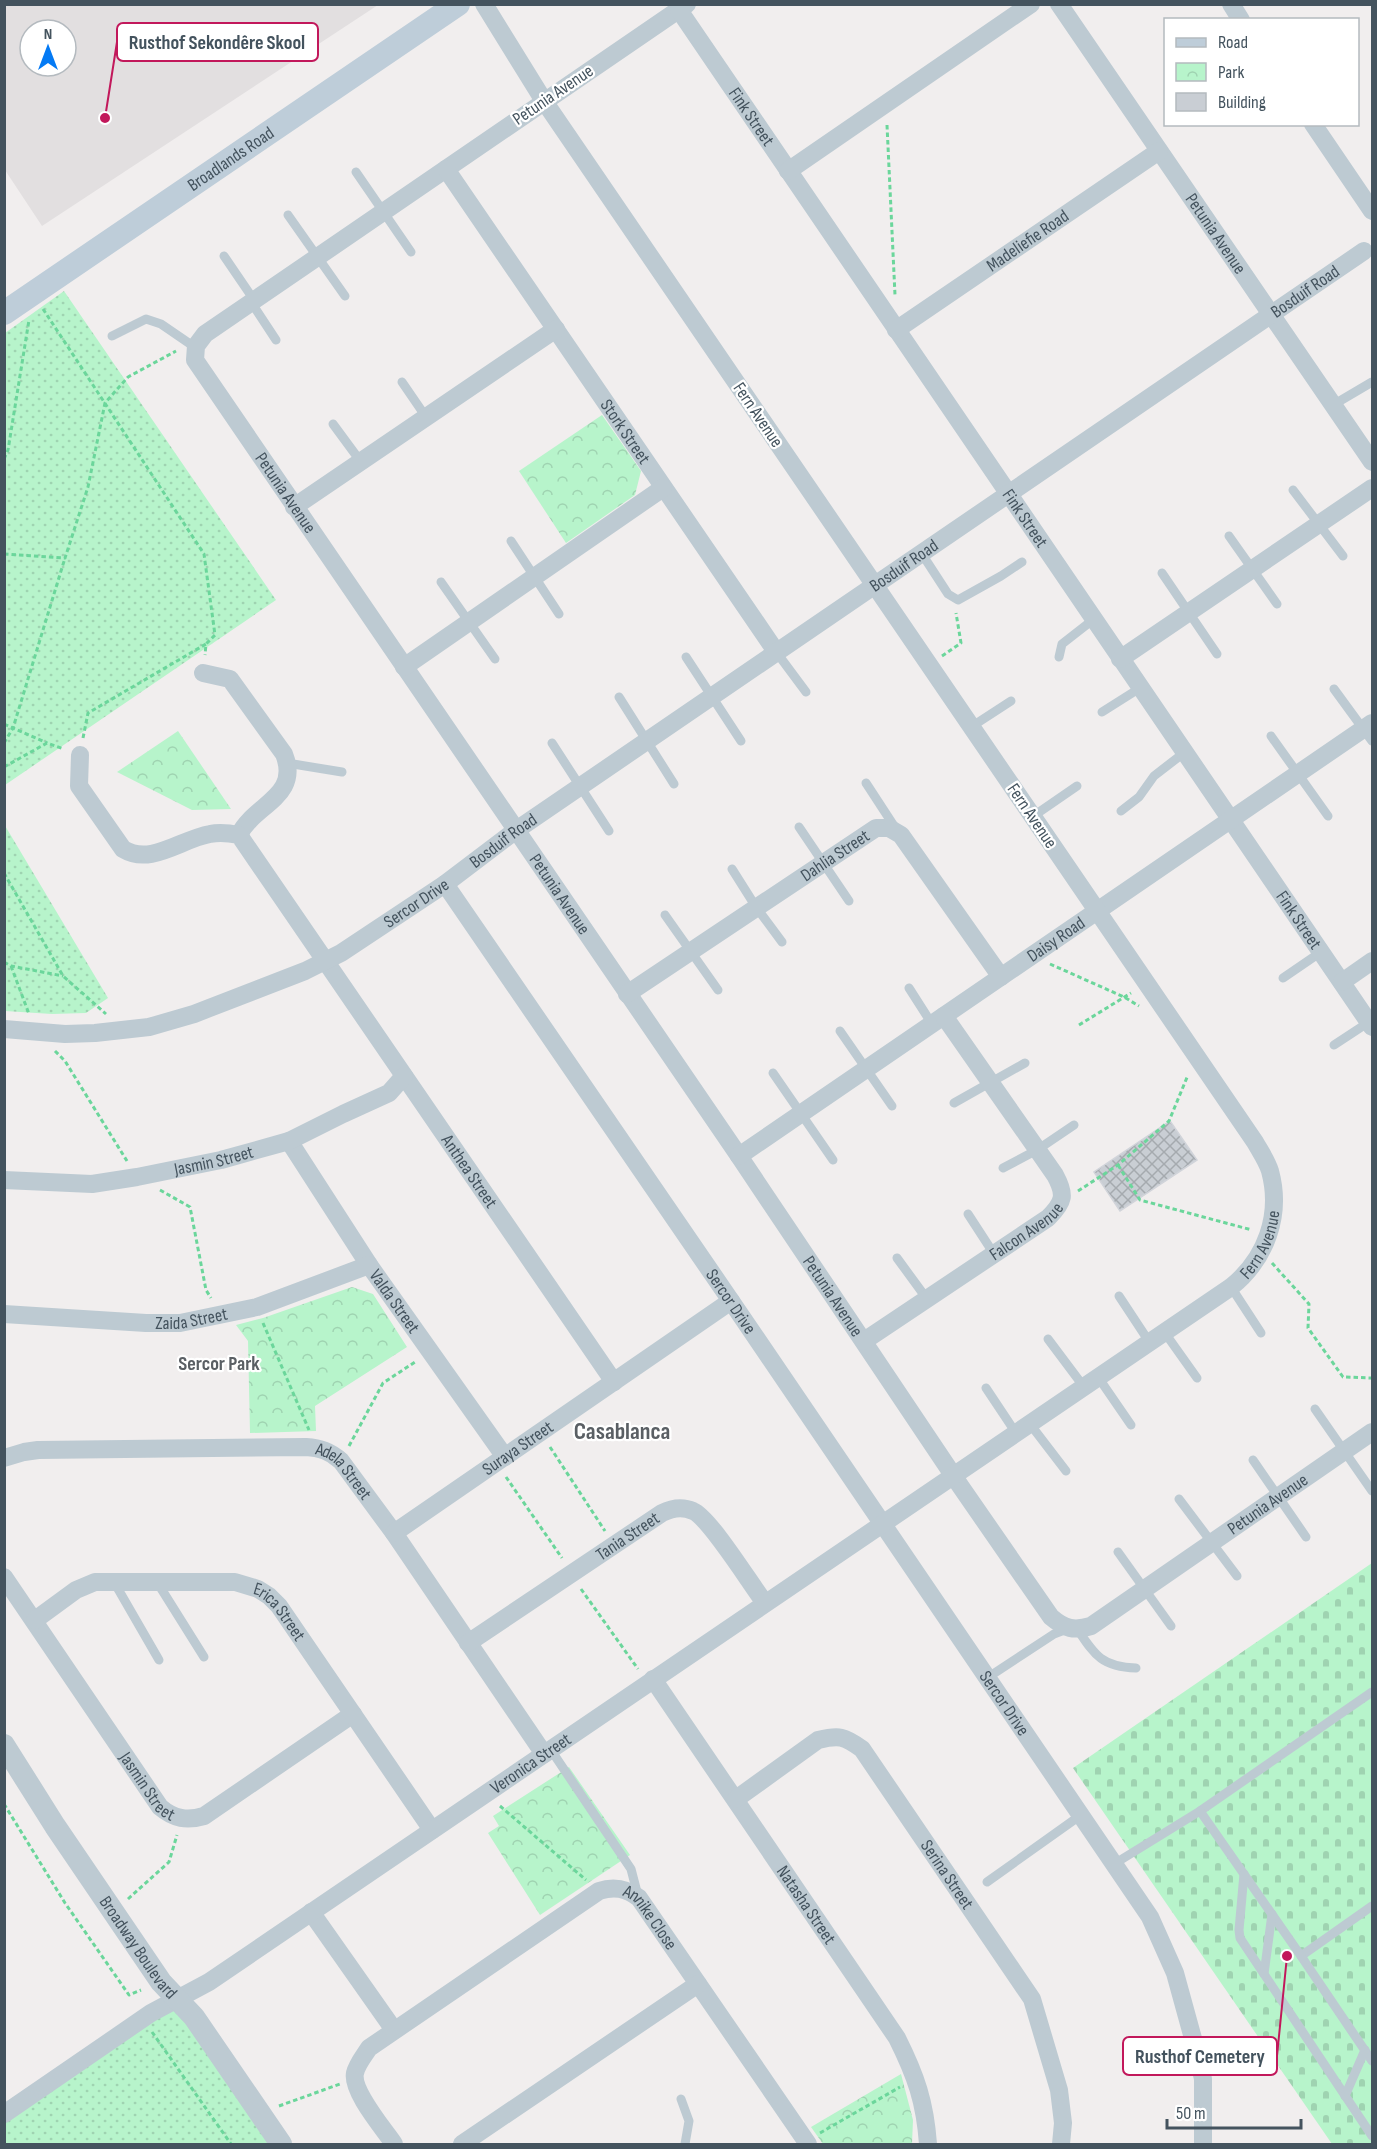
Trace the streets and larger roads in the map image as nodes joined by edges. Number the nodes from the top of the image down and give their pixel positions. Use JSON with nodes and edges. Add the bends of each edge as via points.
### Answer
{"nodes":[{"id":1,"x":458,"y":4,"type":"edge"},
{"id":2,"x":484,"y":4,"type":"edge"},
{"id":3,"x":1031,"y":4,"type":"edge"},
{"id":4,"x":1059,"y":4,"type":"edge"},
{"id":5,"x":1231,"y":4,"type":"edge"},
{"id":6,"x":683,"y":7,"type":"edge"},
{"id":7,"x":1240,"y":18,"type":"edge"},
{"id":8,"x":544,"y":101,"type":"junction"},
{"id":9,"x":1314,"y":126,"type":"edge"},
{"id":10,"x":1159,"y":151,"type":"junction"},
{"id":11,"x":446,"y":169,"type":"junction"},
{"id":12,"x":788,"y":171,"type":"junction"},
{"id":13,"x":1372,"y":211,"type":"edge"},
{"id":14,"x":1364,"y":251,"type":"dead end"},
{"id":15,"x":4,"y":313,"type":"edge"},
{"id":16,"x":1272,"y":315,"type":"junction"},
{"id":17,"x":556,"y":328,"type":"junction"},
{"id":18,"x":896,"y":330,"type":"junction"},
{"id":19,"x":1372,"y":462,"type":"edge"},
{"id":20,"x":663,"y":488,"type":"junction"},
{"id":21,"x":1372,"y":488,"type":"edge"},
{"id":22,"x":1008,"y":495,"type":"junction"},
{"id":23,"x":294,"y":507,"type":"junction"},
{"id":24,"x":875,"y":586,"type":"junction"},
{"id":25,"x":777,"y":653,"type":"junction"},
{"id":26,"x":1120,"y":659,"type":"junction"},
{"id":27,"x":404,"y":667,"type":"junction"},
{"id":28,"x":203,"y":674,"type":"road end"},
{"id":29,"x":1370,"y":731,"type":"edge"},
{"id":30,"x":80,"y":755,"type":"road end"},
{"id":31,"x":1231,"y":820,"type":"junction"},
{"id":32,"x":515,"y":831,"type":"junction"},
{"id":33,"x":238,"y":835,"type":"junction"},
{"id":34,"x":445,"y":884,"type":"junction"},
{"id":35,"x":1097,"y":911,"type":"junction"},
{"id":36,"x":325,"y":961,"type":"junction"},
{"id":37,"x":1372,"y":961,"type":"edge"},
{"id":38,"x":1001,"y":977,"type":"junction"},
{"id":39,"x":1342,"y":982,"type":"junction"},
{"id":40,"x":627,"y":994,"type":"junction"},
{"id":41,"x":938,"y":1020,"type":"junction"},
{"id":42,"x":1371,"y":1024,"type":"edge"},
{"id":43,"x":4,"y":1029,"type":"edge"},
{"id":44,"x":404,"y":1076,"type":"junction"},
{"id":45,"x":289,"y":1141,"type":"junction"},
{"id":46,"x":739,"y":1156,"type":"junction"},
{"id":47,"x":4,"y":1180,"type":"edge"},
{"id":48,"x":369,"y":1265,"type":"junction"},
{"id":49,"x":732,"y":1301,"type":"junction"},
{"id":50,"x":4,"y":1314,"type":"edge"},
{"id":51,"x":864,"y":1341,"type":"junction"},
{"id":52,"x":614,"y":1382,"type":"junction"},
{"id":53,"x":1372,"y":1432,"type":"edge"},
{"id":54,"x":505,"y":1457,"type":"junction"},
{"id":55,"x":4,"y":1458,"type":"edge"},
{"id":56,"x":953,"y":1476,"type":"junction"},
{"id":57,"x":882,"y":1524,"type":"junction"},
{"id":58,"x":394,"y":1533,"type":"junction"},
{"id":59,"x":4,"y":1577,"type":"edge"},
{"id":60,"x":765,"y":1603,"type":"junction"},
{"id":61,"x":35,"y":1620,"type":"junction"},
{"id":62,"x":468,"y":1643,"type":"junction"},
{"id":63,"x":653,"y":1679,"type":"junction"},
{"id":64,"x":353,"y":1714,"type":"junction"},
{"id":65,"x":4,"y":1745,"type":"edge"},
{"id":66,"x":547,"y":1752,"type":"junction"},
{"id":67,"x":736,"y":1799,"type":"junction"},
{"id":68,"x":432,"y":1830,"type":"junction"},
{"id":69,"x":311,"y":1912,"type":"junction"},
{"id":70,"x":698,"y":1984,"type":"junction"},
{"id":71,"x":176,"y":1999,"type":"junction"},
{"id":72,"x":394,"y":2030,"type":"junction"},
{"id":73,"x":4,"y":2114,"type":"edge"},
{"id":74,"x":807,"y":2143,"type":"edge"},
{"id":75,"x":281,"y":2145,"type":"edge"},
{"id":76,"x":394,"y":2145,"type":"edge"},
{"id":77,"x":462,"y":2145,"type":"edge"},
{"id":78,"x":928,"y":2145,"type":"edge"},
{"id":79,"x":1061,"y":2145,"type":"edge"},
{"id":80,"x":1203,"y":2145,"type":"edge"}],
"edges":[{"from":1,"to":15,"type":"main road","name":"Broadlands Road"},
{"from":2,"to":8,"type":"street","name":"Fern Avenue"},
{"from":3,"to":12,"type":"street"},
{"from":4,"to":10,"type":"street","name":"Petunia Avenue"},
{"from":5,"to":7,"type":"street"},
{"from":6,"to":8,"type":"street","name":"Petunia Avenue"},
{"from":6,"to":12,"type":"street","name":"Fink Street"},
{"from":8,"to":11,"type":"street","name":"Petunia Avenue"},
{"from":8,"to":24,"type":"street","name":"Fern Avenue"},
{"from":9,"to":13,"type":"street"},
{"from":10,"to":16,"type":"street","name":"Petunia Avenue"},
{"from":10,"to":18,"type":"street","name":"Madeliefie Road"},
{"from":11,"to":17,"type":"street","name":"Stork Street"},
{"from":11,"to":23,"type":"street","name":"Petunia Avenue","via":[[193,346],[200,370]]},
{"from":12,"to":18,"type":"street","name":"Fink Street"},
{"from":14,"to":16,"type":"street","name":"Bosduif Road"},
{"from":16,"to":19,"type":"street","name":"Petunia Avenue"},
{"from":16,"to":22,"type":"street","name":"Bosduif Road"},
{"from":17,"to":20,"type":"street","name":"Stork Street"},
{"from":17,"to":23,"type":"street"},
{"from":18,"to":22,"type":"street","name":"Fink Street"},
{"from":20,"to":25,"type":"street","name":"Stork Street"},
{"from":20,"to":27,"type":"street"},
{"from":21,"to":26,"type":"street"},
{"from":22,"to":24,"type":"street","name":"Bosduif Road"},
{"from":22,"to":26,"type":"street","name":"Fink Street"},
{"from":23,"to":27,"type":"street","name":"Petunia Avenue"},
{"from":24,"to":25,"type":"street","name":"Bosduif Road"},
{"from":24,"to":35,"type":"street","name":"Fern Avenue"},
{"from":25,"to":32,"type":"street","name":"Bosduif Road"},
{"from":26,"to":31,"type":"street","name":"Fink Street"},
{"from":27,"to":32,"type":"street","name":"Petunia Avenue"},
{"from":28,"to":33,"type":"street","via":[[230,679],[287,763],[287,779],[281,792],[246,822]]},
{"from":29,"to":31,"type":"street","name":"Daisy Road"},
{"from":30,"to":33,"type":"street","via":[[79,786],[130,854],[147,855],[211,834]]},
{"from":31,"to":35,"type":"street","name":"Daisy Road"},
{"from":31,"to":39,"type":"street","name":"Fink Street"},
{"from":32,"to":34,"type":"street","name":"Bosduif Road"},
{"from":32,"to":40,"type":"street","name":"Petunia Avenue"},
{"from":33,"to":36,"type":"street","name":"Anthea Street"},
{"from":34,"to":36,"type":"street","name":"Sercor Drive"},
{"from":34,"to":49,"type":"street","name":"Sercor Drive"},
{"from":35,"to":38,"type":"street","name":"Daisy Road"},
{"from":35,"to":56,"type":"street","name":"Fern Avenue","via":[[1255,1142],[1269,1169],[1274,1209],[1265,1243],[1252,1267],[1231,1287]]},
{"from":36,"to":43,"type":"street","name":"Sercor Drive","via":[[172,1021],[126,1030],[65,1034]]},
{"from":36,"to":44,"type":"street","name":"Anthea Street"},
{"from":37,"to":39,"type":"street"},
{"from":38,"to":40,"type":"street","name":"Dahlia Street","via":[[901,835],[889,828],[876,828]]},
{"from":38,"to":41,"type":"street","name":"Daisy Road"},
{"from":39,"to":42,"type":"street","name":"Fink Street"},
{"from":40,"to":46,"type":"street","name":"Petunia Avenue"},
{"from":41,"to":46,"type":"street","name":"Daisy Road"},
{"from":41,"to":51,"type":"street","name":"Falcon Avenue","via":[[991,1083],[1037,1150],[1062,1187],[1061,1201],[1048,1218]]},
{"from":44,"to":45,"type":"street","name":"Jasmin Street","via":[[389,1093]]},
{"from":44,"to":52,"type":"street","name":"Anthea Street"},
{"from":45,"to":47,"type":"street","name":"Jasmin Street","via":[[137,1177],[74,1184]]},
{"from":45,"to":48,"type":"street","name":"Valda Street"},
{"from":46,"to":51,"type":"street","name":"Petunia Avenue"},
{"from":48,"to":50,"type":"street","name":"Zaida Street","via":[[256,1307],[220,1316],[164,1323]]},
{"from":48,"to":54,"type":"street","name":"Valda Street"},
{"from":49,"to":52,"type":"street","name":"Suraya Street"},
{"from":49,"to":57,"type":"street","name":"Sercor Drive"},
{"from":51,"to":56,"type":"street","name":"Petunia Avenue"},
{"from":52,"to":54,"type":"street","name":"Suraya Street"},
{"from":53,"to":56,"type":"street","name":"Petunia Avenue","via":[[1091,1626],[1073,1629],[1051,1617]]},
{"from":54,"to":58,"type":"street","name":"Suraya Street"},
{"from":55,"to":58,"type":"street","name":"Adela Street","via":[[38,1450],[316,1448],[341,1461]]},
{"from":56,"to":57,"type":"street","name":"Fern Avenue"},
{"from":57,"to":60,"type":"street","name":"Veronica Street"},
{"from":57,"to":80,"type":"street","name":"Sercor Drive","via":[[1150,1917],[1175,1973],[1203,2079]]},
{"from":58,"to":62,"type":"street","name":"Adela Street"},
{"from":59,"to":61,"type":"street","name":"Jasmin Street"},
{"from":60,"to":62,"type":"street","name":"Tania Street","via":[[707,1521],[693,1510],[669,1509]]},
{"from":60,"to":63,"type":"street","name":"Veronica Street"},
{"from":61,"to":64,"type":"street","name":"Erica Street","via":[[82,1586],[95,1582],[235,1582],[258,1589],[279,1606]]},
{"from":61,"to":64,"type":"street","name":"Jasmin Street","via":[[160,1808],[173,1816],[204,1816]]},
{"from":62,"to":66,"type":"street","name":"Adela Street"},
{"from":63,"to":66,"type":"street","name":"Veronica Street"},
{"from":63,"to":67,"type":"street","name":"Natasha Street"},
{"from":64,"to":68,"type":"street","name":"Erica Street"},
{"from":65,"to":71,"type":"street","name":"Broadway Boulevard","via":[[55,1826]]},
{"from":66,"to":68,"type":"street","name":"Veronica Street"},
{"from":67,"to":78,"type":"street","name":"Natasha Street","via":[[897,2038],[925,2110]]},
{"from":67,"to":79,"type":"street","name":"Serina Street","via":[[818,1740],[847,1738],[862,1749],[1032,1999],[1059,2090]]},
{"from":68,"to":69,"type":"street","name":"Veronica Street"},
{"from":69,"to":71,"type":"street","name":"Veronica Street","via":[[209,1982]]},
{"from":69,"to":72,"type":"street"},
{"from":70,"to":72,"type":"street","name":"Annike Close","via":[[639,1898],[613,1887],[599,1891]]},
{"from":70,"to":74,"type":"street","name":"Annike Close"},
{"from":70,"to":77,"type":"street"},
{"from":71,"to":73,"type":"street","name":"Veronica Street"},
{"from":71,"to":75,"type":"street","name":"Broadway Boulevard","via":[[194,2017]]},
{"from":72,"to":76,"type":"street","name":"Annike Close","via":[[369,2048],[355,2079],[357,2090]]}]}
